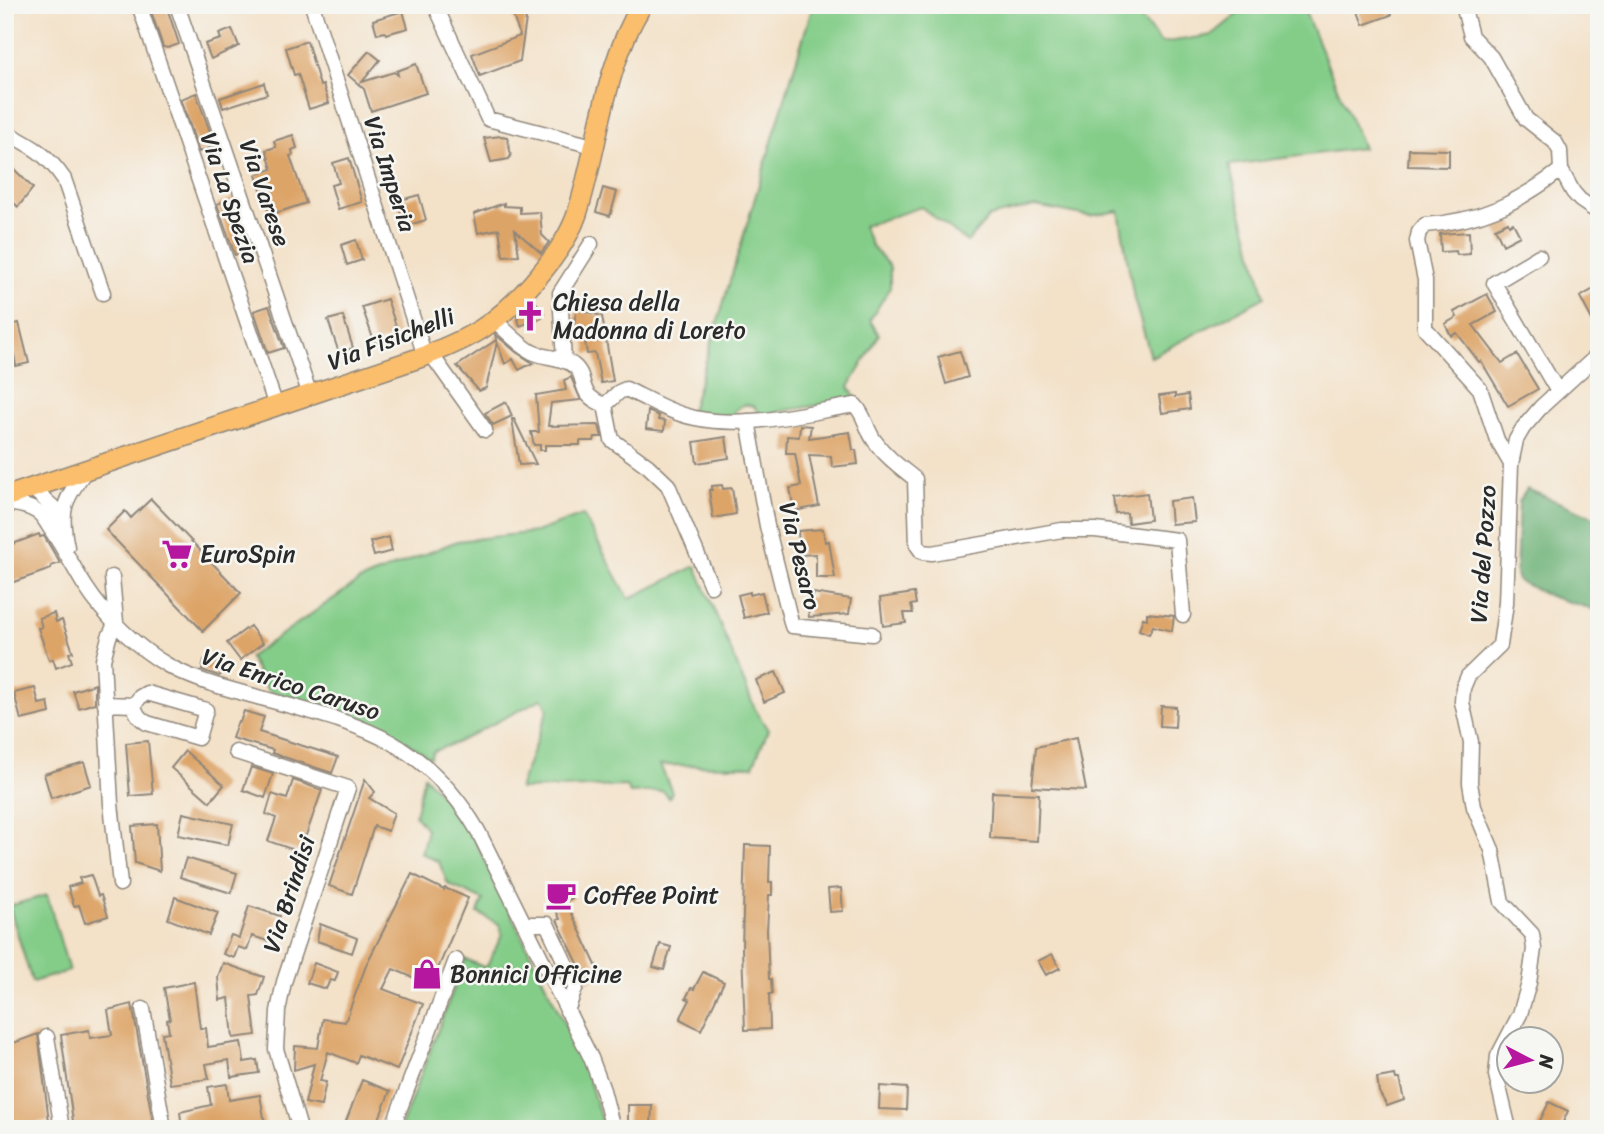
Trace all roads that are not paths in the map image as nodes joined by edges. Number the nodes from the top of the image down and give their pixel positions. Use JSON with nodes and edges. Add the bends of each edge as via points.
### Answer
{"nodes":[{"id":1,"x":139,"y":5,"type":"edge"},
{"id":2,"x":177,"y":5,"type":"edge"},
{"id":3,"x":312,"y":5,"type":"edge"},
{"id":4,"x":435,"y":5,"type":"edge"},
{"id":5,"x":642,"y":5,"type":"edge"},
{"id":6,"x":1462,"y":5,"type":"edge"},
{"id":7,"x":5,"y":132,"type":"edge"},
{"id":8,"x":593,"y":146,"type":"junction"},
{"id":9,"x":1562,"y":170,"type":"junction"},
{"id":10,"x":1599,"y":213,"type":"edge"},
{"id":11,"x":591,"y":244,"type":"dead end"},
{"id":12,"x":1539,"y":256,"type":"dead end"},
{"id":13,"x":103,"y":293,"type":"dead end"},
{"id":14,"x":494,"y":320,"type":"junction"},
{"id":15,"x":1599,"y":354,"type":"edge"},
{"id":16,"x":428,"y":355,"type":"junction"},
{"id":17,"x":564,"y":361,"type":"junction"},
{"id":18,"x":1557,"y":390,"type":"junction"},
{"id":19,"x":310,"y":395,"type":"junction"},
{"id":20,"x":605,"y":405,"type":"junction"},
{"id":21,"x":276,"y":406,"type":"junction"},
{"id":22,"x":748,"y":421,"type":"junction"},
{"id":23,"x":485,"y":430,"type":"dead end"},
{"id":24,"x":1511,"y":464,"type":"junction"},
{"id":25,"x":86,"y":470,"type":"junction"},
{"id":26,"x":33,"y":489,"type":"junction"},
{"id":27,"x":5,"y":500,"type":"edge"},
{"id":28,"x":40,"y":513,"type":"junction"},
{"id":29,"x":61,"y":523,"type":"junction"},
{"id":30,"x":68,"y":555,"type":"junction"},
{"id":31,"x":113,"y":577,"type":"dead end"},
{"id":32,"x":711,"y":586,"type":"dead end"},
{"id":33,"x":1183,"y":615,"type":"dead end"},
{"id":34,"x":116,"y":622,"type":"junction"},
{"id":35,"x":872,"y":634,"type":"dead end"},
{"id":36,"x":105,"y":704,"type":"junction"},
{"id":37,"x":134,"y":705,"type":"junction"},
{"id":38,"x":236,"y":752,"type":"dead end"},
{"id":39,"x":120,"y":884,"type":"dead end"},
{"id":40,"x":524,"y":923,"type":"junction"},
{"id":41,"x":456,"y":960,"type":"dead end"},
{"id":42,"x":144,"y":1009,"type":"dead end"},
{"id":43,"x":567,"y":1011,"type":"junction"},
{"id":44,"x":47,"y":1037,"type":"dead end"},
{"id":45,"x":62,"y":1129,"type":"edge"},
{"id":46,"x":164,"y":1129,"type":"edge"},
{"id":47,"x":300,"y":1129,"type":"edge"},
{"id":48,"x":392,"y":1129,"type":"edge"},
{"id":49,"x":613,"y":1129,"type":"edge"},
{"id":50,"x":1509,"y":1129,"type":"edge"}],
"edges":[{"from":1,"to":21,"type":"street","name":"Via La Spezia"},
{"from":2,"to":19,"type":"street","name":"Via Varese"},
{"from":3,"to":16,"type":"street","name":"Via Imperia"},
{"from":4,"to":8,"type":"street","via":[[488,119]]},
{"from":5,"to":8,"type":"main road","name":"Via Fisichelli","via":[[618,53]]},
{"from":6,"to":9,"type":"street","via":[[1471,36],[1491,57],[1526,119],[1555,142]]},
{"from":7,"to":13,"type":"street","via":[[41,152],[64,179]]},
{"from":8,"to":14,"type":"main road","name":"Via Fisichelli","via":[[576,215],[564,242],[537,278]]},
{"from":9,"to":10,"type":"street","via":[[1580,200]]},
{"from":9,"to":24,"type":"street","via":[[1506,207],[1477,218],[1425,225],[1417,242],[1425,280],[1425,328],[1480,389],[1497,440]]},
{"from":11,"to":17,"type":"street","via":[[560,293]]},
{"from":12,"to":18,"type":"street","via":[[1494,283]]},
{"from":14,"to":16,"type":"main road","name":"Via Fisichelli","via":[[468,338]]},
{"from":14,"to":17,"type":"street","via":[[531,352]]},
{"from":15,"to":18,"type":"street","name":"Via del Pozzo"},
{"from":16,"to":19,"type":"main road","name":"Via Fisichelli"},
{"from":16,"to":23,"type":"street","name":"Via Imperia"},
{"from":17,"to":20,"type":"street","via":[[577,369],[586,394]]},
{"from":18,"to":24,"type":"street","name":"Via del Pozzo","via":[[1523,428]]},
{"from":19,"to":21,"type":"main road","name":"Via Fisichelli"},
{"from":20,"to":22,"type":"street","via":[[626,389],[698,419]]},
{"from":20,"to":32,"type":"street","via":[[612,440],[668,485]]},
{"from":21,"to":25,"type":"main road","name":"Via Fisichelli"},
{"from":22,"to":33,"type":"street","via":[[855,405],[872,438],[915,479],[917,545],[922,552],[1062,530],[1177,540]]},
{"from":22,"to":35,"type":"street","name":"Via Pesaro","via":[[792,626]]},
{"from":24,"to":50,"type":"street","name":"Via del Pozzo","via":[[1500,645],[1468,677],[1462,702],[1471,742],[1472,798],[1492,849],[1502,902],[1532,934],[1534,950],[1520,1014],[1498,1056],[1496,1075]]},
{"from":25,"to":26,"type":"main road","name":"Via Fisichelli"},
{"from":25,"to":29,"type":"street","via":[[65,502]]},
{"from":26,"to":27,"type":"main road","name":"Via Fisichelli"},
{"from":26,"to":28,"type":"street"},
{"from":26,"to":29,"type":"street","via":[[54,507]]},
{"from":27,"to":28,"type":"street"},
{"from":28,"to":30,"type":"street"},
{"from":29,"to":30,"type":"street"},
{"from":30,"to":34,"type":"street","name":"Via Enrico Caruso","via":[[86,587]]},
{"from":31,"to":34,"type":"street"},
{"from":34,"to":36,"type":"street","via":[[105,648]]},
{"from":34,"to":40,"type":"street","name":"Via Enrico Caruso","via":[[169,666],[203,682],[345,722],[406,750],[433,771],[465,808]]},
{"from":36,"to":37,"type":"street"},
{"from":36,"to":39,"type":"street"},
{"from":37,"to":37,"type":"street","via":[[135,714],[147,723],[198,738],[206,710],[147,693]]},
{"from":38,"to":47,"type":"street","name":"Via Brindisi","via":[[348,788],[278,1011],[276,1049]]},
{"from":40,"to":43,"type":"street","name":"Via Enrico Caruso"},
{"from":40,"to":43,"type":"street","via":[[547,924],[576,986]]},
{"from":41,"to":48,"type":"street"},
{"from":42,"to":46,"type":"street"},
{"from":43,"to":49,"type":"street","name":"Via Enrico Caruso","via":[[591,1058]]},
{"from":44,"to":45,"type":"street"}]}
